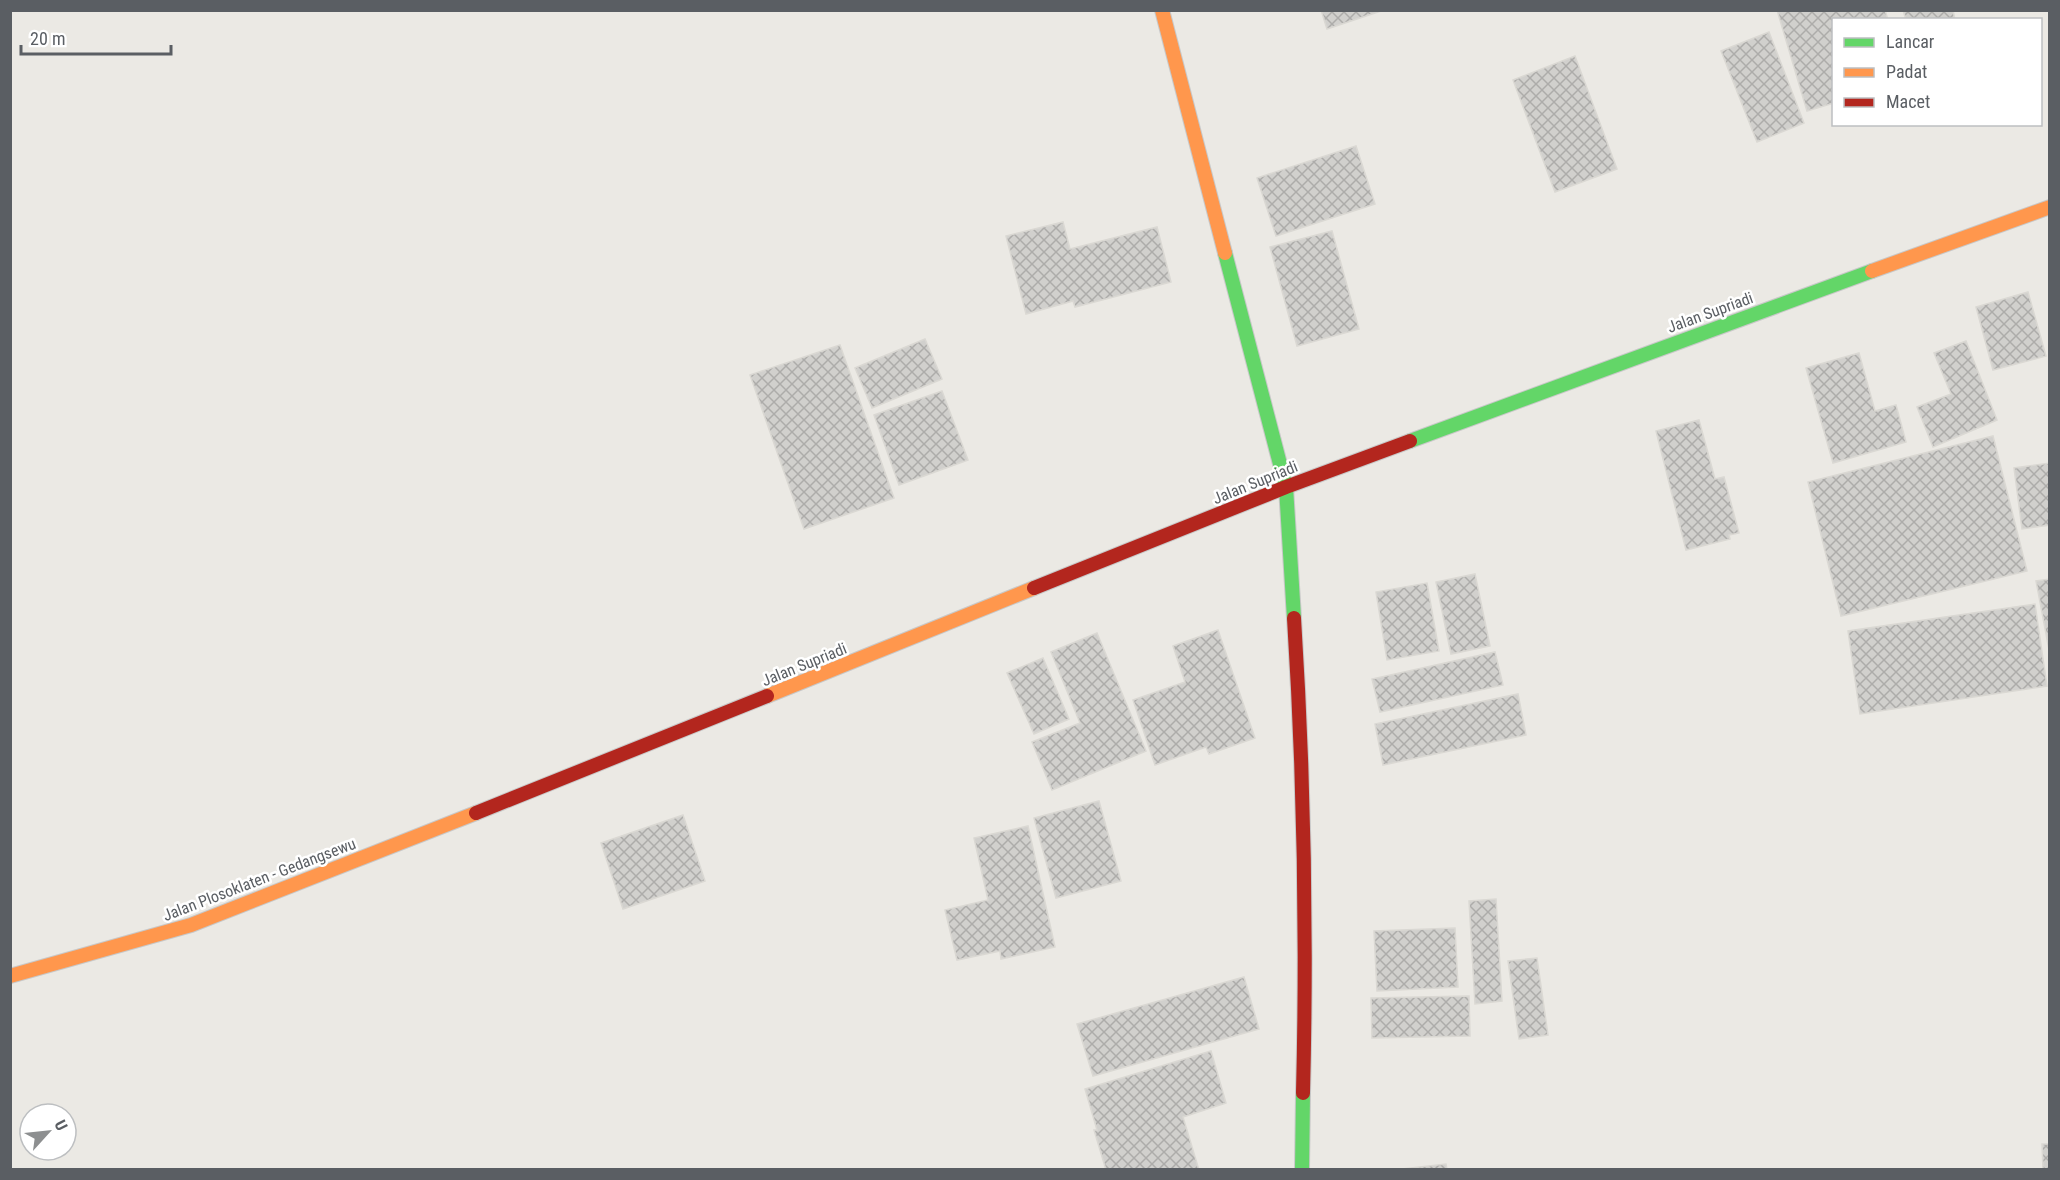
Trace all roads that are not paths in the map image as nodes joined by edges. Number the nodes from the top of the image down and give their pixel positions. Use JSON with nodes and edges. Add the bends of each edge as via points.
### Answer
{"nodes":[{"id":1,"x":1162,"y":10,"type":"edge"},
{"id":2,"x":2049,"y":207,"type":"edge"},
{"id":3,"x":1286,"y":487,"type":"junction"},
{"id":4,"x":481,"y":812,"type":"joint"},
{"id":5,"x":10,"y":976,"type":"edge"},
{"id":6,"x":1302,"y":1170,"type":"edge"}],
"edges":[{"from":1,"to":3,"type":"main road"},
{"from":2,"to":3,"type":"main road","name":"Jalan Supriadi"},
{"from":3,"to":4,"type":"main road","name":"Jalan Supriadi"},
{"from":3,"to":6,"type":"main road","via":[[1300,707],[1306,952]]},
{"from":4,"to":5,"type":"main road","name":"Jalan Plosoklaten - Gedangsewu","via":[[191,925]]}]}
